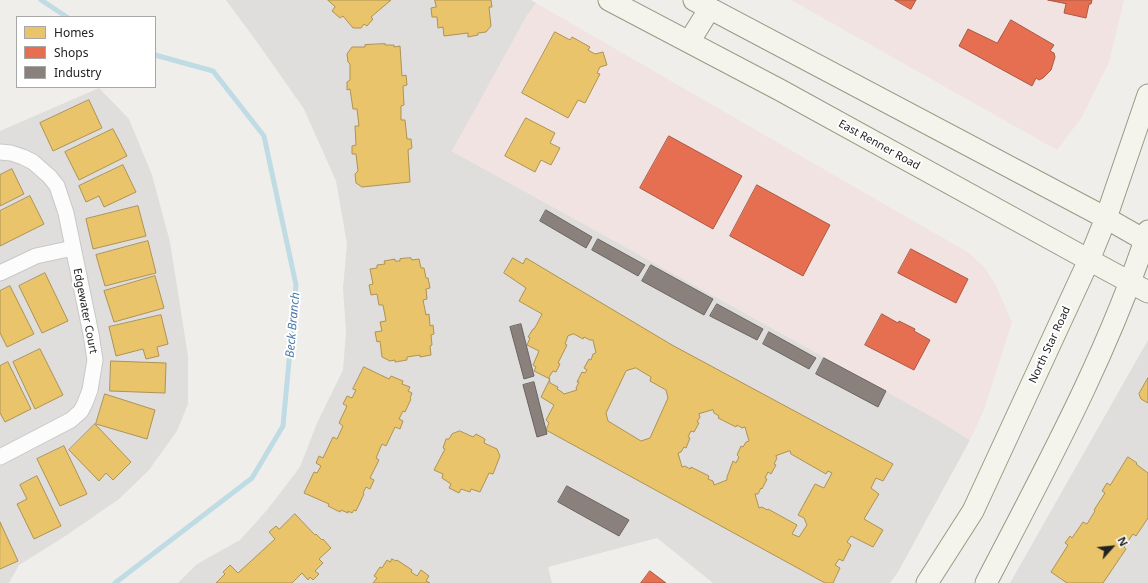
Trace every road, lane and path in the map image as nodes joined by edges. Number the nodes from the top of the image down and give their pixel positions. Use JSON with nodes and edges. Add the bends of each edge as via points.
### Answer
{"nodes":[{"id":1,"x":609,"y":0,"type":"edge"},
{"id":2,"x":702,"y":4,"type":"edge"},
{"id":3,"x":689,"y":42,"type":"junction"},
{"id":4,"x":1148,"y":95,"type":"edge"},
{"id":5,"x":0,"y":152,"type":"edge"},
{"id":6,"x":1106,"y":218,"type":"junction"},
{"id":7,"x":1147,"y":238,"type":"edge"},
{"id":8,"x":73,"y":248,"type":"junction"},
{"id":9,"x":1089,"y":260,"type":"junction"},
{"id":10,"x":0,"y":273,"type":"edge"},
{"id":11,"x":1139,"y":287,"type":"edge"},
{"id":12,"x":0,"y":457,"type":"edge"},
{"id":13,"x":927,"y":583,"type":"edge"},
{"id":14,"x":986,"y":583,"type":"edge"}],
"edges":[{"from":1,"to":3,"type":"main road","name":"East Renner Road"},
{"from":2,"to":3,"type":"main road"},
{"from":2,"to":6,"type":"main road"},
{"from":3,"to":9,"type":"main road","name":"East Renner Road"},
{"from":4,"to":6,"type":"main road","name":"North Star Road"},
{"from":5,"to":8,"type":"street","name":"Edgewater Court","via":[[11,153],[33,162],[57,186]]},
{"from":6,"to":7,"type":"main road"},
{"from":6,"to":9,"type":"main road","name":"North Star Road"},
{"from":7,"to":11,"type":"main road"},
{"from":8,"to":10,"type":"street","via":[[36,256]]},
{"from":8,"to":12,"type":"street","name":"Edgewater Court","via":[[92,334],[94,360],[90,390],[81,412],[71,420]]},
{"from":9,"to":11,"type":"main road","name":"East Renner Road"},
{"from":9,"to":13,"type":"main road","name":"North Star Road","via":[[973,511]]},
{"from":11,"to":14,"type":"main road","via":[[1089,378]]}]}
